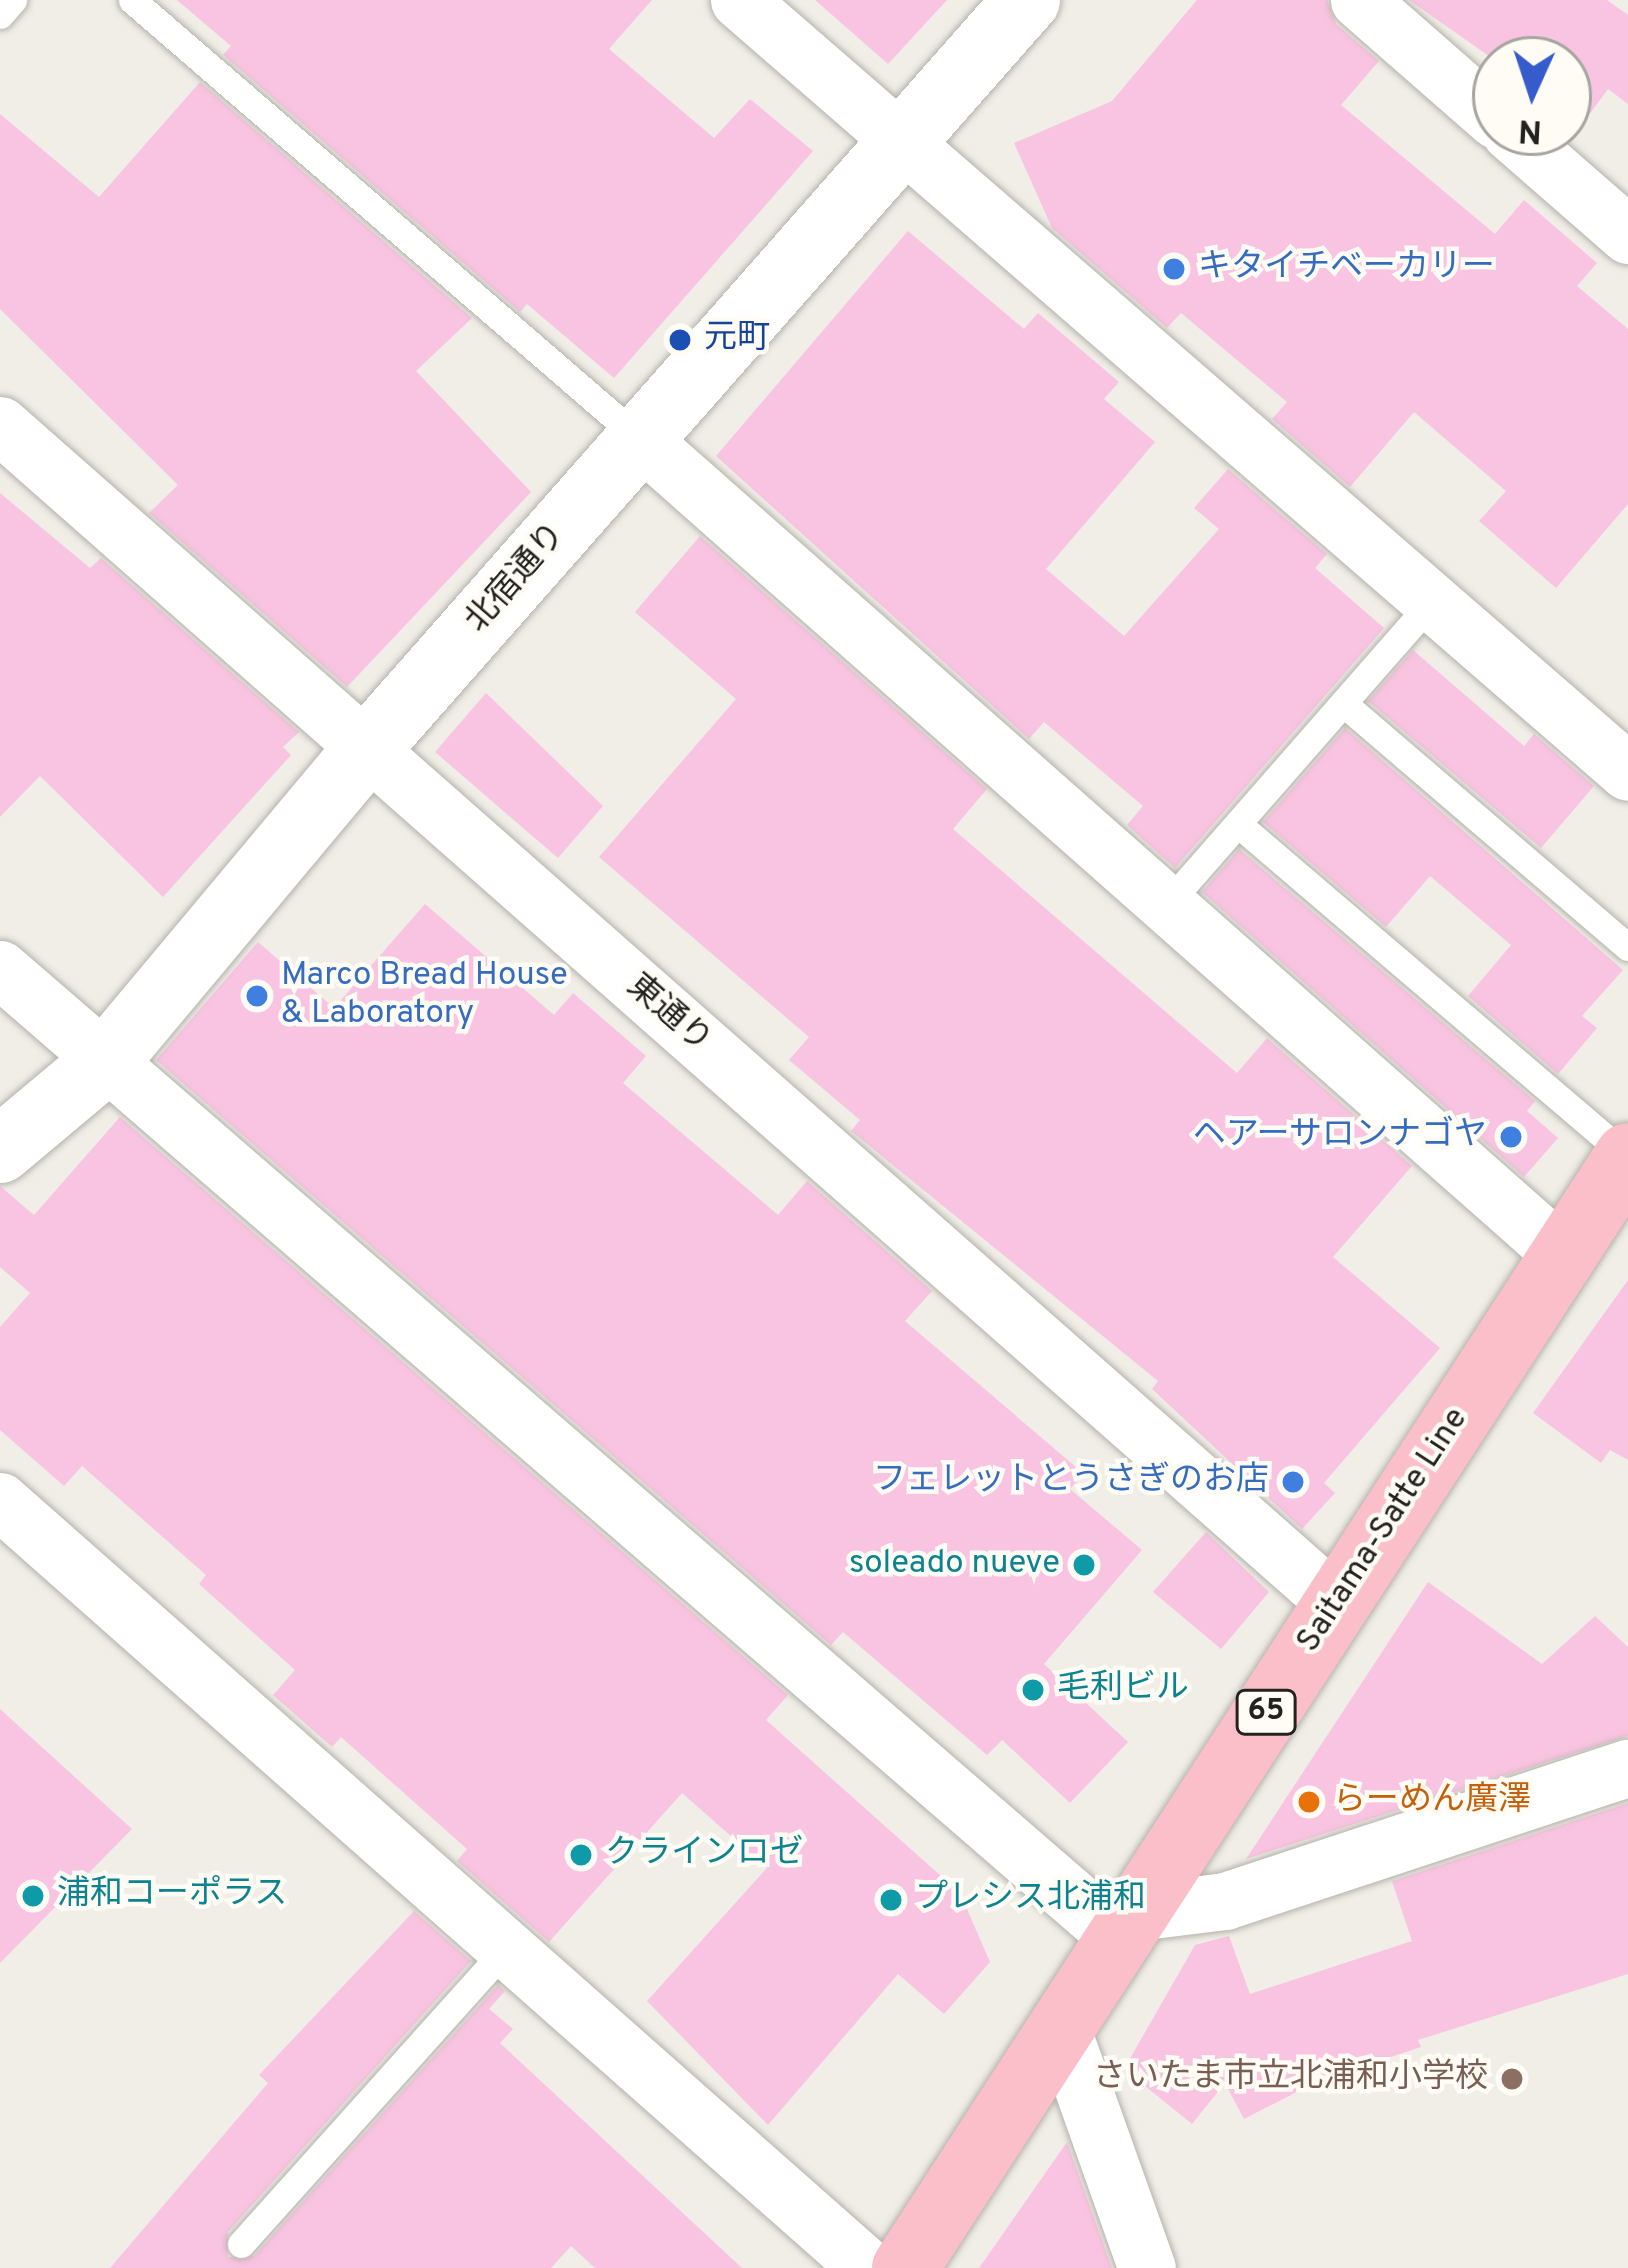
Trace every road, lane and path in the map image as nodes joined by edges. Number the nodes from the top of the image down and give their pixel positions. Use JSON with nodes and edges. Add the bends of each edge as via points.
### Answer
{"nodes":[{"id":1,"x":13,"y":0,"type":"edge"},
{"id":2,"x":132,"y":0,"type":"edge"},
{"id":3,"x":739,"y":0,"type":"edge"},
{"id":4,"x":1027,"y":0,"type":"edge"},
{"id":5,"x":1359,"y":0,"type":"edge"},
{"id":6,"x":0,"y":15,"type":"edge"},
{"id":7,"x":1472,"y":99,"type":"edge"},
{"id":8,"x":901,"y":143,"type":"junction"},
{"id":9,"x":1537,"y":156,"type":"edge"},
{"id":10,"x":1628,"y":235,"type":"edge"},
{"id":11,"x":0,"y":425,"type":"edge"},
{"id":12,"x":640,"y":440,"type":"junction"},
{"id":13,"x":1433,"y":599,"type":"junction"},
{"id":14,"x":1343,"y":703,"type":"junction"},
{"id":15,"x":366,"y":750,"type":"junction"},
{"id":16,"x":1628,"y":772,"type":"edge"},
{"id":17,"x":1238,"y":824,"type":"junction"},
{"id":18,"x":1168,"y":903,"type":"junction"},
{"id":19,"x":1628,"y":947,"type":"edge"},
{"id":20,"x":0,"y":969,"type":"edge"},
{"id":21,"x":106,"y":1061,"type":"junction"},
{"id":22,"x":0,"y":1150,"type":"edge"},
{"id":23,"x":1628,"y":1156,"type":"edge"},
{"id":24,"x":1564,"y":1256,"type":"junction"},
{"id":25,"x":0,"y":1501,"type":"edge"},
{"id":26,"x":1336,"y":1603,"type":"junction"},
{"id":27,"x":1628,"y":1768,"type":"edge"},
{"id":28,"x":1127,"y":1925,"type":"junction"},
{"id":29,"x":506,"y":1949,"type":"junction"},
{"id":30,"x":1061,"y":2027,"type":"junction"},
{"id":31,"x":241,"y":2243,"type":"dead end"},
{"id":32,"x":868,"y":2268,"type":"edge"},
{"id":33,"x":905,"y":2268,"type":"edge"},
{"id":34,"x":1147,"y":2268,"type":"edge"}],
"edges":[{"from":1,"to":6,"type":"lane"},
{"from":2,"to":12,"type":"lane"},
{"from":3,"to":8,"type":"street"},
{"from":4,"to":8,"type":"street","name":"北宿通り"},
{"from":5,"to":7,"type":"street"},
{"from":8,"to":12,"type":"street","name":"北宿通り"},
{"from":8,"to":13,"type":"street"},
{"from":9,"to":10,"type":"street"},
{"from":11,"to":15,"type":"street","name":"東通り"},
{"from":12,"to":15,"type":"street","name":"北宿通り"},
{"from":12,"to":18,"type":"street"},
{"from":13,"to":14,"type":"lane"},
{"from":13,"to":16,"type":"street"},
{"from":14,"to":17,"type":"lane"},
{"from":14,"to":19,"type":"lane"},
{"from":15,"to":21,"type":"street","name":"北宿通り"},
{"from":15,"to":26,"type":"street","name":"東通り"},
{"from":17,"to":18,"type":"lane"},
{"from":17,"to":23,"type":"lane"},
{"from":18,"to":24,"type":"street"},
{"from":20,"to":21,"type":"street"},
{"from":21,"to":22,"type":"street","name":"北宿通り"},
{"from":21,"to":28,"type":"street"},
{"from":23,"to":24,"type":"main road","name":"Saitama-Satte Line","number":"65"},
{"from":24,"to":26,"type":"main road","name":"Saitama-Satte Line","number":"65"},
{"from":25,"to":29,"type":"street"},
{"from":26,"to":28,"type":"main road","name":"Saitama-Satte Line","number":"65"},
{"from":27,"to":28,"type":"street","via":[[1225,1901]]},
{"from":28,"to":30,"type":"main road","name":"Saitama-Satte Line","number":"65"},
{"from":29,"to":31,"type":"lane"},
{"from":29,"to":32,"type":"street"},
{"from":30,"to":33,"type":"main road","name":"Saitama-Satte Line","number":"65"},
{"from":30,"to":34,"type":"street"}]}
